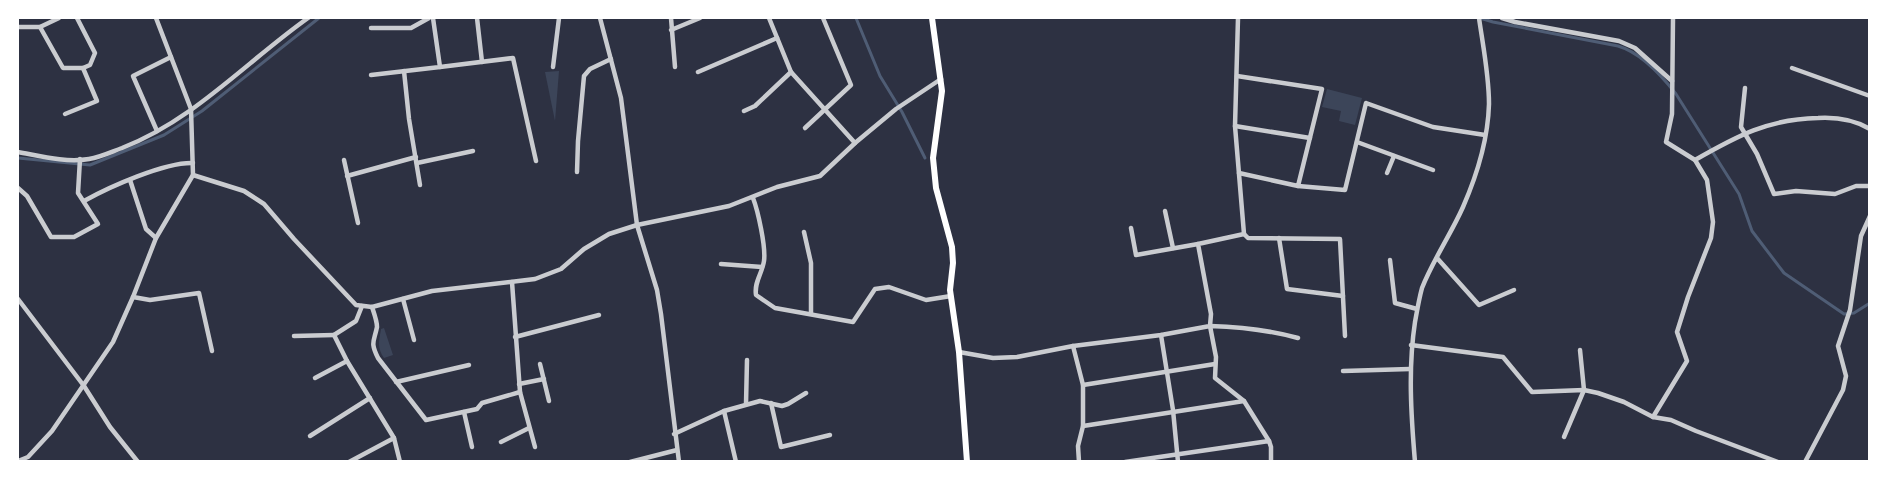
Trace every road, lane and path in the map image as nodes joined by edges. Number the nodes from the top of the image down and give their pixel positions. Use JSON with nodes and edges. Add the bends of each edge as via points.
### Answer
{"nodes":[{"id":1,"x":59,"y":18,"type":"edge"},
{"id":2,"x":77,"y":18,"type":"edge"},
{"id":3,"x":156,"y":18,"type":"edge"},
{"id":4,"x":308,"y":18,"type":"edge"},
{"id":5,"x":431,"y":18,"type":"edge"},
{"id":6,"x":477,"y":18,"type":"edge"},
{"id":7,"x":559,"y":18,"type":"edge"},
{"id":8,"x":600,"y":18,"type":"edge"},
{"id":9,"x":670,"y":18,"type":"edge"},
{"id":10,"x":700,"y":18,"type":"edge"},
{"id":11,"x":769,"y":18,"type":"edge"},
{"id":12,"x":823,"y":18,"type":"edge"},
{"id":13,"x":932,"y":18,"type":"edge"},
{"id":14,"x":1238,"y":18,"type":"edge"},
{"id":15,"x":1479,"y":18,"type":"edge"},
{"id":16,"x":1502,"y":18,"type":"edge"},
{"id":17,"x":1538,"y":18,"type":"edge"},
{"id":18,"x":1672,"y":18,"type":"edge"},
{"id":19,"x":1538,"y":25,"type":"junction"},
{"id":20,"x":18,"y":27,"type":"edge"},
{"id":21,"x":40,"y":27,"type":"junction"},
{"id":22,"x":371,"y":28,"type":"dead end"},
{"id":23,"x":671,"y":30,"type":"junction"},
{"id":24,"x":777,"y":38,"type":"junction"},
{"id":25,"x":171,"y":57,"type":"junction"},
{"id":26,"x":611,"y":59,"type":"junction"},
{"id":27,"x":482,"y":62,"type":"junction"},
{"id":28,"x":440,"y":67,"type":"junction"},
{"id":29,"x":553,"y":67,"type":"dead end"},
{"id":30,"x":675,"y":67,"type":"dead end"},
{"id":31,"x":83,"y":68,"type":"junction"},
{"id":32,"x":1792,"y":68,"type":"dead end"},
{"id":33,"x":404,"y":71,"type":"junction"},
{"id":34,"x":698,"y":72,"type":"dead end"},
{"id":35,"x":791,"y":72,"type":"junction"},
{"id":36,"x":371,"y":75,"type":"dead end"},
{"id":37,"x":1237,"y":76,"type":"junction"},
{"id":38,"x":941,"y":79,"type":"junction"},
{"id":39,"x":1672,"y":81,"type":"junction"},
{"id":40,"x":1746,"y":88,"type":"dead end"},
{"id":41,"x":1870,"y":96,"type":"edge"},
{"id":42,"x":191,"y":109,"type":"junction"},
{"id":43,"x":744,"y":111,"type":"dead end"},
{"id":44,"x":824,"y":111,"type":"junction"},
{"id":45,"x":66,"y":114,"type":"dead end"},
{"id":46,"x":1234,"y":126,"type":"junction"},
{"id":47,"x":804,"y":128,"type":"dead end"},
{"id":48,"x":1870,"y":129,"type":"edge"},
{"id":49,"x":157,"y":131,"type":"junction"},
{"id":50,"x":1745,"y":133,"type":"junction"},
{"id":51,"x":1485,"y":135,"type":"junction"},
{"id":52,"x":1310,"y":138,"type":"junction"},
{"id":53,"x":1357,"y":142,"type":"junction"},
{"id":54,"x":854,"y":143,"type":"junction"},
{"id":55,"x":473,"y":151,"type":"dead end"},
{"id":56,"x":18,"y":152,"type":"edge"},
{"id":57,"x":1394,"y":156,"type":"junction"},
{"id":58,"x":80,"y":159,"type":"junction"},
{"id":59,"x":344,"y":160,"type":"dead end"},
{"id":60,"x":416,"y":160,"type":"junction"},
{"id":61,"x":1695,"y":160,"type":"junction"},
{"id":62,"x":536,"y":161,"type":"dead end"},
{"id":63,"x":193,"y":163,"type":"junction"},
{"id":64,"x":1433,"y":170,"type":"dead end"},
{"id":65,"x":577,"y":172,"type":"dead end"},
{"id":66,"x":1239,"y":173,"type":"junction"},
{"id":67,"x":1387,"y":173,"type":"dead end"},
{"id":68,"x":193,"y":174,"type":"junction"},
{"id":69,"x":346,"y":176,"type":"junction"},
{"id":70,"x":130,"y":180,"type":"junction"},
{"id":71,"x":420,"y":186,"type":"dead end"},
{"id":72,"x":1298,"y":186,"type":"junction"},
{"id":73,"x":1870,"y":186,"type":"edge"},
{"id":74,"x":18,"y":188,"type":"edge"},
{"id":75,"x":753,"y":198,"type":"junction"},
{"id":76,"x":84,"y":201,"type":"junction"},
{"id":77,"x":1166,"y":211,"type":"dead end"},
{"id":78,"x":1870,"y":216,"type":"edge"},
{"id":79,"x":358,"y":223,"type":"dead end"},
{"id":80,"x":637,"y":225,"type":"junction"},
{"id":81,"x":1131,"y":228,"type":"dead end"},
{"id":82,"x":804,"y":232,"type":"dead end"},
{"id":83,"x":1244,"y":234,"type":"junction"},
{"id":84,"x":156,"y":238,"type":"junction"},
{"id":85,"x":1279,"y":238,"type":"junction"},
{"id":86,"x":1198,"y":244,"type":"junction"},
{"id":87,"x":1173,"y":248,"type":"junction"},
{"id":88,"x":1437,"y":258,"type":"junction"},
{"id":89,"x":1390,"y":260,"type":"dead end"},
{"id":90,"x":721,"y":264,"type":"dead end"},
{"id":91,"x":762,"y":268,"type":"junction"},
{"id":92,"x":512,"y":282,"type":"junction"},
{"id":93,"x":1514,"y":290,"type":"dead end"},
{"id":94,"x":951,"y":296,"type":"junction"},
{"id":95,"x":1343,"y":296,"type":"junction"},
{"id":96,"x":133,"y":297,"type":"junction"},
{"id":97,"x":18,"y":299,"type":"edge"},
{"id":98,"x":403,"y":299,"type":"junction"},
{"id":99,"x":362,"y":306,"type":"junction"},
{"id":100,"x":372,"y":308,"type":"junction"},
{"id":101,"x":1417,"y":309,"type":"junction"},
{"id":102,"x":810,"y":313,"type":"junction"},
{"id":103,"x":599,"y":315,"type":"dead end"},
{"id":104,"x":1210,"y":326,"type":"junction"},
{"id":105,"x":334,"y":335,"type":"junction"},
{"id":106,"x":1161,"y":335,"type":"junction"},
{"id":107,"x":294,"y":336,"type":"dead end"},
{"id":108,"x":1345,"y":336,"type":"dead end"},
{"id":109,"x":515,"y":337,"type":"junction"},
{"id":110,"x":1298,"y":338,"type":"dead end"},
{"id":111,"x":414,"y":340,"type":"dead end"},
{"id":112,"x":1412,"y":345,"type":"junction"},
{"id":113,"x":1073,"y":346,"type":"junction"},
{"id":114,"x":1580,"y":350,"type":"dead end"},
{"id":115,"x":212,"y":351,"type":"dead end"},
{"id":116,"x":959,"y":352,"type":"junction"},
{"id":117,"x":747,"y":360,"type":"dead end"},
{"id":118,"x":347,"y":361,"type":"junction"},
{"id":119,"x":540,"y":364,"type":"dead end"},
{"id":120,"x":1215,"y":364,"type":"junction"},
{"id":121,"x":469,"y":365,"type":"dead end"},
{"id":122,"x":1410,"y":369,"type":"junction"},
{"id":123,"x":1343,"y":371,"type":"dead end"},
{"id":124,"x":1167,"y":372,"type":"junction"},
{"id":125,"x":316,"y":378,"type":"dead end"},
{"id":126,"x":544,"y":379,"type":"junction"},
{"id":127,"x":396,"y":382,"type":"junction"},
{"id":128,"x":519,"y":384,"type":"junction"},
{"id":129,"x":1084,"y":385,"type":"junction"},
{"id":130,"x":84,"y":386,"type":"junction"},
{"id":131,"x":1584,"y":390,"type":"junction"},
{"id":132,"x":520,"y":392,"type":"junction"},
{"id":133,"x":806,"y":393,"type":"dead end"},
{"id":134,"x":370,"y":398,"type":"junction"},
{"id":135,"x":1244,"y":400,"type":"junction"},
{"id":136,"x":549,"y":401,"type":"dead end"},
{"id":137,"x":771,"y":403,"type":"junction"},
{"id":138,"x":746,"y":404,"type":"junction"},
{"id":139,"x":1173,"y":410,"type":"junction"},
{"id":140,"x":724,"y":411,"type":"junction"},
{"id":141,"x":464,"y":412,"type":"junction"},
{"id":142,"x":1653,"y":417,"type":"junction"},
{"id":143,"x":1083,"y":426,"type":"junction"},
{"id":144,"x":529,"y":428,"type":"junction"},
{"id":145,"x":674,"y":434,"type":"junction"},
{"id":146,"x":830,"y":435,"type":"dead end"},
{"id":147,"x":310,"y":436,"type":"dead end"},
{"id":148,"x":1564,"y":437,"type":"dead end"},
{"id":149,"x":394,"y":438,"type":"junction"},
{"id":150,"x":1268,"y":441,"type":"junction"},
{"id":151,"x":501,"y":442,"type":"dead end"},
{"id":152,"x":472,"y":447,"type":"dead end"},
{"id":153,"x":535,"y":447,"type":"dead end"},
{"id":154,"x":677,"y":450,"type":"junction"},
{"id":155,"x":1178,"y":454,"type":"junction"},
{"id":156,"x":18,"y":461,"type":"edge"},
{"id":157,"x":138,"y":462,"type":"edge"},
{"id":158,"x":348,"y":462,"type":"edge"},
{"id":159,"x":400,"y":462,"type":"edge"},
{"id":160,"x":630,"y":462,"type":"edge"},
{"id":161,"x":679,"y":462,"type":"edge"},
{"id":162,"x":736,"y":462,"type":"edge"},
{"id":163,"x":967,"y":462,"type":"edge"},
{"id":164,"x":1079,"y":462,"type":"edge"},
{"id":165,"x":1125,"y":462,"type":"edge"},
{"id":166,"x":1178,"y":462,"type":"edge"},
{"id":167,"x":1271,"y":462,"type":"edge"},
{"id":168,"x":1415,"y":462,"type":"edge"},
{"id":169,"x":1778,"y":462,"type":"edge"},
{"id":170,"x":1805,"y":462,"type":"edge"}],
"edges":[{"from":1,"to":21,"type":"street"},
{"from":2,"to":31,"type":"street","via":[[95,53],[90,65]]},
{"from":3,"to":25,"type":"street"},
{"from":4,"to":42,"type":"street","via":[[230,82]]},
{"from":5,"to":22,"type":"street","via":[[411,28]]},
{"from":5,"to":28,"type":"street"},
{"from":6,"to":27,"type":"street"},
{"from":7,"to":29,"type":"street"},
{"from":8,"to":26,"type":"street"},
{"from":9,"to":23,"type":"street"},
{"from":10,"to":23,"type":"street"},
{"from":11,"to":24,"type":"street"},
{"from":12,"to":44,"type":"street","via":[[851,86]]},
{"from":13,"to":38,"type":"main road"},
{"from":14,"to":37,"type":"street"},
{"from":15,"to":51,"type":"street","via":[[1488,104]]},
{"from":16,"to":19,"type":"street"},
{"from":17,"to":19,"type":"street"},
{"from":18,"to":39,"type":"street"},
{"from":19,"to":39,"type":"street","via":[[1635,48]]},
{"from":20,"to":21,"type":"street"},
{"from":21,"to":31,"type":"street","via":[[63,68]]},
{"from":23,"to":30,"type":"street"},
{"from":24,"to":34,"type":"street"},
{"from":24,"to":35,"type":"street"},
{"from":25,"to":42,"type":"street"},
{"from":25,"to":49,"type":"street","via":[[133,76]]},
{"from":26,"to":65,"type":"street","via":[[590,69],[584,76]]},
{"from":26,"to":80,"type":"street","via":[[621,98]]},
{"from":27,"to":28,"type":"street"},
{"from":27,"to":62,"type":"street","via":[[513,58]]},
{"from":28,"to":33,"type":"street"},
{"from":31,"to":45,"type":"street","via":[[97,101]]},
{"from":32,"to":41,"type":"street"},
{"from":33,"to":36,"type":"street"},
{"from":33,"to":60,"type":"street"},
{"from":35,"to":43,"type":"street","via":[[755,106]]},
{"from":35,"to":44,"type":"street"},
{"from":37,"to":46,"type":"street"},
{"from":37,"to":52,"type":"street","via":[[1322,88]]},
{"from":38,"to":54,"type":"street"},
{"from":38,"to":94,"type":"main road","via":[[933,158],[936,188],[952,246]]},
{"from":39,"to":61,"type":"street","via":[[1672,114],[1666,142]]},
{"from":40,"to":50,"type":"street","via":[[1741,127]]},
{"from":42,"to":49,"type":"street"},
{"from":42,"to":63,"type":"street"},
{"from":44,"to":47,"type":"street"},
{"from":44,"to":54,"type":"street"},
{"from":46,"to":52,"type":"street"},
{"from":46,"to":66,"type":"street"},
{"from":48,"to":50,"type":"street","via":[[1838,117],[1799,118]]},
{"from":49,"to":58,"type":"street","via":[[144,140],[103,156]]},
{"from":50,"to":61,"type":"street"},
{"from":50,"to":73,"type":"street","via":[[1774,194],[1796,191],[1835,194],[1856,186]]},
{"from":51,"to":53,"type":"street","via":[[1433,127],[1366,103]]},
{"from":51,"to":88,"type":"street","via":[[1480,162],[1463,207]]},
{"from":52,"to":72,"type":"street"},
{"from":53,"to":57,"type":"street"},
{"from":53,"to":72,"type":"street","via":[[1345,190]]},
{"from":54,"to":75,"type":"street","via":[[820,176],[777,187]]},
{"from":55,"to":60,"type":"street"},
{"from":56,"to":58,"type":"street"},
{"from":57,"to":64,"type":"street"},
{"from":57,"to":67,"type":"street"},
{"from":58,"to":76,"type":"street","via":[[78,193]]},
{"from":59,"to":69,"type":"street"},
{"from":60,"to":69,"type":"street"},
{"from":60,"to":71,"type":"street"},
{"from":61,"to":142,"type":"street","via":[[1707,180],[1713,222],[1711,238],[1677,332],[1687,361]]},
{"from":63,"to":68,"type":"street"},
{"from":63,"to":70,"type":"street","via":[[180,162]]},
{"from":66,"to":72,"type":"street"},
{"from":66,"to":83,"type":"street"},
{"from":68,"to":84,"type":"street"},
{"from":68,"to":99,"type":"street","via":[[244,191],[264,204],[356,305]]},
{"from":69,"to":79,"type":"street"},
{"from":70,"to":76,"type":"street"},
{"from":70,"to":84,"type":"street","via":[[146,230]]},
{"from":74,"to":76,"type":"street","via":[[27,196],[51,237],[74,237],[98,224]]},
{"from":75,"to":80,"type":"street"},
{"from":75,"to":91,"type":"street","via":[[763,250]]},
{"from":77,"to":87,"type":"street"},
{"from":78,"to":170,"type":"street","via":[[1861,236],[1850,310],[1838,346],[1846,376],[1843,390]]},
{"from":80,"to":92,"type":"street","via":[[608,234],[561,269],[535,279]]},
{"from":80,"to":145,"type":"street","via":[[660,306]]},
{"from":81,"to":87,"type":"street","via":[[1136,255]]},
{"from":82,"to":102,"type":"street","via":[[811,263]]},
{"from":83,"to":85,"type":"street","via":[[1248,238]]},
{"from":83,"to":86,"type":"street"},
{"from":84,"to":96,"type":"street"},
{"from":85,"to":95,"type":"street","via":[[1287,290]]},
{"from":85,"to":95,"type":"street","via":[[1340,239]]},
{"from":86,"to":87,"type":"street"},
{"from":86,"to":104,"type":"street","via":[[1211,314]]},
{"from":88,"to":93,"type":"street","via":[[1479,305]]},
{"from":88,"to":101,"type":"street","via":[[1422,288]]},
{"from":89,"to":101,"type":"street","via":[[1395,303]]},
{"from":90,"to":91,"type":"street"},
{"from":91,"to":102,"type":"street","via":[[754,286],[756,295],[775,308]]},
{"from":92,"to":98,"type":"street","via":[[432,291]]},
{"from":92,"to":109,"type":"street"},
{"from":94,"to":102,"type":"street","via":[[926,300],[889,287],[875,289],[853,322]]},
{"from":94,"to":116,"type":"main road"},
{"from":95,"to":108,"type":"street"},
{"from":96,"to":115,"type":"street","via":[[150,300],[199,293]]},
{"from":96,"to":130,"type":"street","via":[[113,342]]},
{"from":97,"to":130,"type":"street"},
{"from":98,"to":100,"type":"street"},
{"from":98,"to":111,"type":"street"},
{"from":99,"to":100,"type":"street"},
{"from":99,"to":105,"type":"street","via":[[356,321]]},
{"from":100,"to":127,"type":"street","via":[[377,326],[373,349]]},
{"from":101,"to":112,"type":"street"},
{"from":103,"to":109,"type":"street"},
{"from":104,"to":106,"type":"street"},
{"from":104,"to":110,"type":"street","via":[[1272,331]]},
{"from":104,"to":120,"type":"street"},
{"from":105,"to":107,"type":"street"},
{"from":105,"to":118,"type":"street"},
{"from":106,"to":113,"type":"street"},
{"from":106,"to":124,"type":"street"},
{"from":109,"to":128,"type":"street"},
{"from":112,"to":122,"type":"street"},
{"from":112,"to":131,"type":"street","via":[[1503,356],[1532,392]]},
{"from":113,"to":116,"type":"street","via":[[1017,357],[993,358]]},
{"from":113,"to":129,"type":"street"},
{"from":114,"to":131,"type":"street"},
{"from":116,"to":163,"type":"main road"},
{"from":117,"to":138,"type":"street"},
{"from":118,"to":125,"type":"street"},
{"from":118,"to":134,"type":"street"},
{"from":119,"to":126,"type":"street"},
{"from":120,"to":124,"type":"street"},
{"from":120,"to":135,"type":"street","via":[[1215,378]]},
{"from":121,"to":127,"type":"street"},
{"from":122,"to":123,"type":"street"},
{"from":122,"to":168,"type":"street"},
{"from":124,"to":129,"type":"street"},
{"from":124,"to":139,"type":"street"},
{"from":126,"to":128,"type":"street"},
{"from":126,"to":136,"type":"street"},
{"from":127,"to":141,"type":"street","via":[[426,420]]},
{"from":128,"to":132,"type":"street"},
{"from":129,"to":143,"type":"street"},
{"from":130,"to":156,"type":"street","via":[[52,431],[28,456]]},
{"from":130,"to":157,"type":"street","via":[[110,428]]},
{"from":131,"to":142,"type":"street","via":[[1624,402]]},
{"from":131,"to":148,"type":"street"},
{"from":132,"to":141,"type":"street"},
{"from":132,"to":144,"type":"street"},
{"from":133,"to":137,"type":"street","via":[[782,406]]},
{"from":134,"to":147,"type":"street"},
{"from":134,"to":149,"type":"street"},
{"from":135,"to":139,"type":"street"},
{"from":135,"to":150,"type":"street"},
{"from":137,"to":138,"type":"street"},
{"from":137,"to":146,"type":"street","via":[[781,447]]},
{"from":138,"to":140,"type":"street"},
{"from":139,"to":143,"type":"street"},
{"from":139,"to":155,"type":"street"},
{"from":140,"to":145,"type":"street"},
{"from":140,"to":162,"type":"street"},
{"from":141,"to":152,"type":"street"},
{"from":142,"to":169,"type":"street","via":[[1671,420]]},
{"from":143,"to":164,"type":"street","via":[[1078,446]]},
{"from":144,"to":151,"type":"street"},
{"from":144,"to":153,"type":"street"},
{"from":145,"to":154,"type":"street"},
{"from":149,"to":158,"type":"street"},
{"from":149,"to":159,"type":"street"},
{"from":150,"to":155,"type":"street"},
{"from":150,"to":167,"type":"street"},
{"from":154,"to":160,"type":"street"},
{"from":154,"to":161,"type":"street"},
{"from":155,"to":165,"type":"street"},
{"from":155,"to":166,"type":"street"}]}
